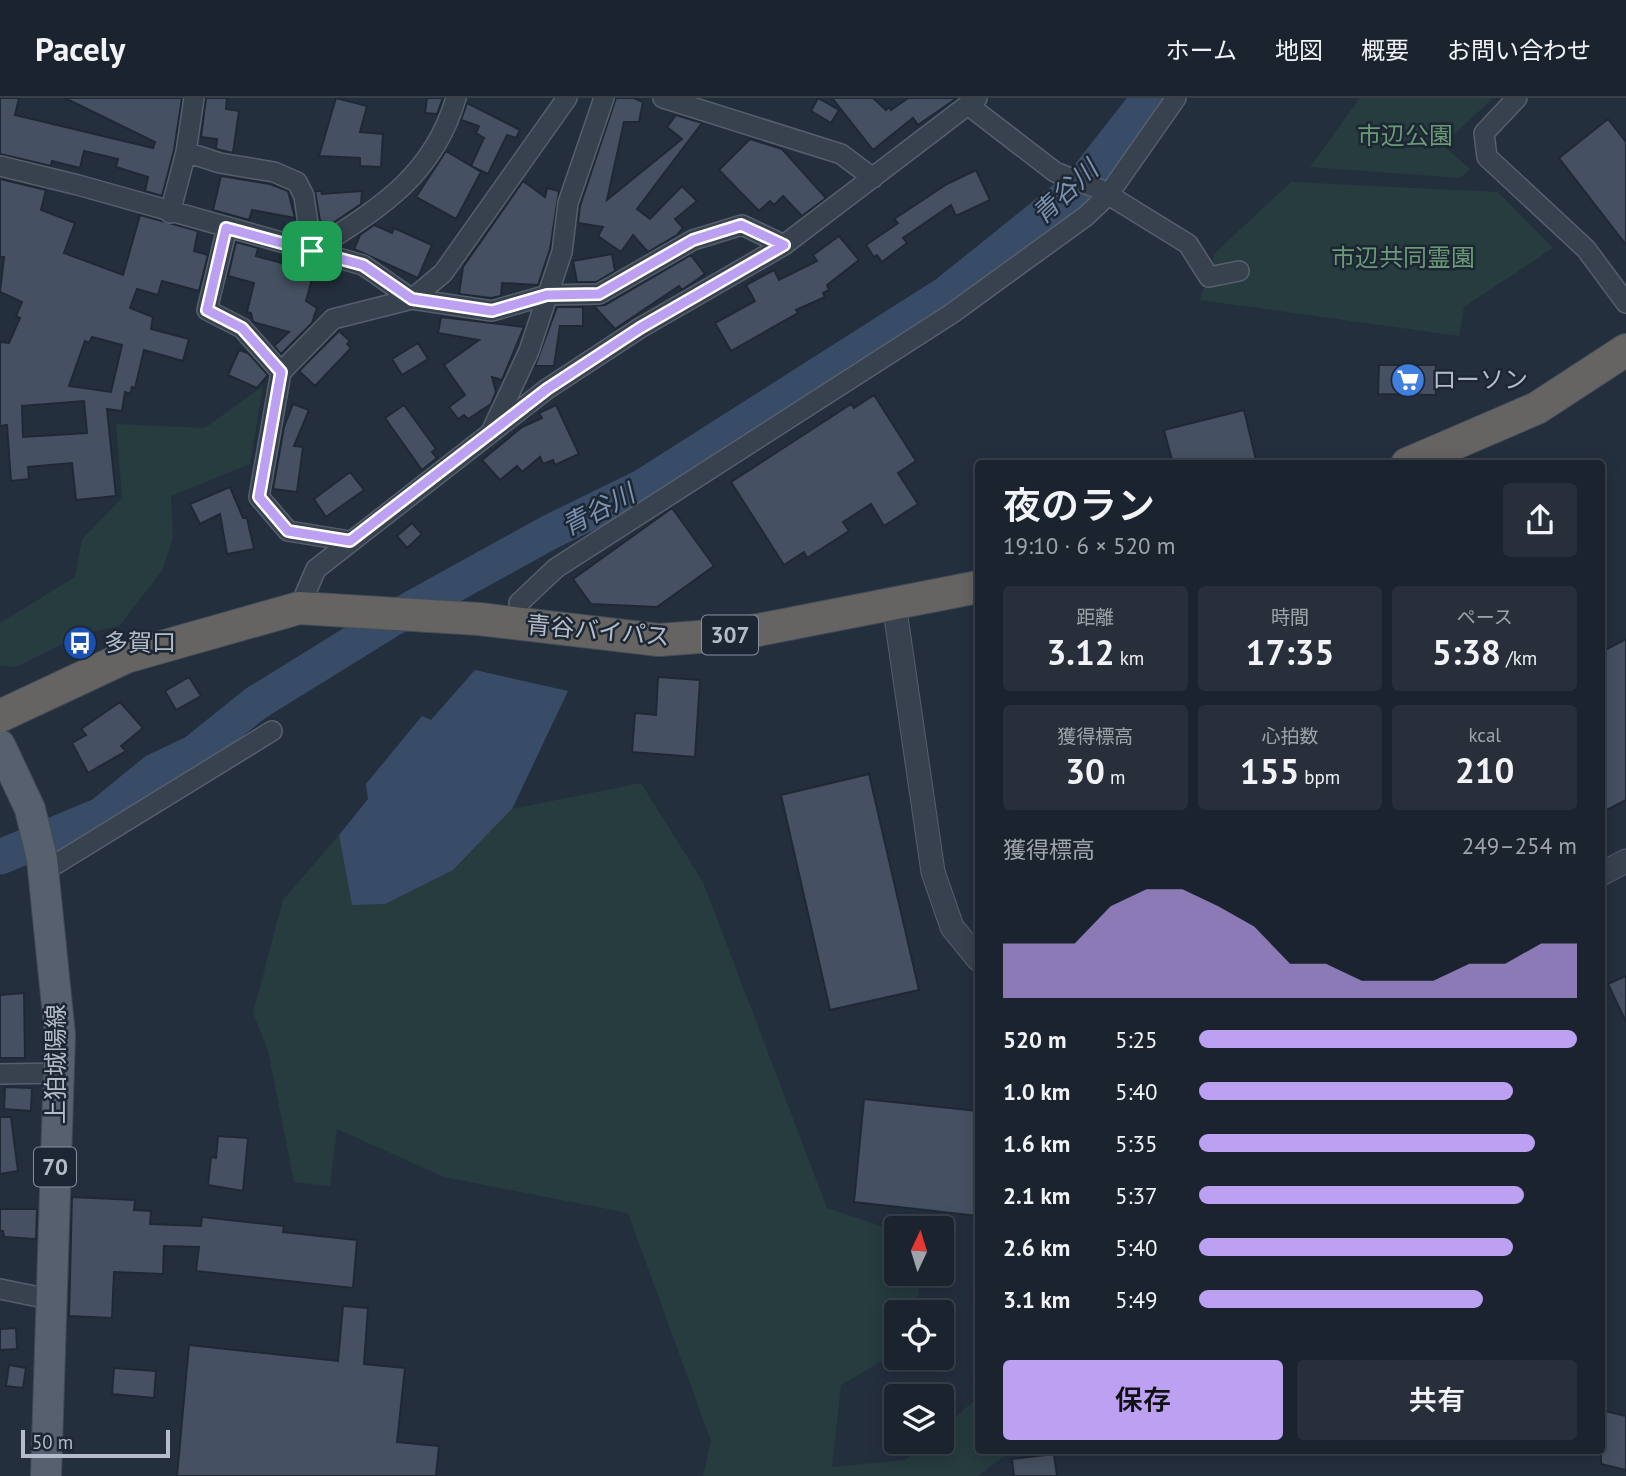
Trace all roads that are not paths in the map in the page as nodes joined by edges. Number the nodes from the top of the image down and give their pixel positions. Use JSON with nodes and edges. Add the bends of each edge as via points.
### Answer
{"nodes":[{"id":1,"x":194,"y":98,"type":"edge"},
{"id":2,"x":456,"y":98,"type":"edge"},
{"id":3,"x":567,"y":98,"type":"edge"},
{"id":4,"x":604,"y":98,"type":"edge"},
{"id":5,"x":663,"y":98,"type":"edge"},
{"id":6,"x":1177,"y":98,"type":"edge"},
{"id":7,"x":1517,"y":98,"type":"edge"},
{"id":8,"x":973,"y":101,"type":"edge"},
{"id":9,"x":690,"y":102,"type":"edge"},
{"id":10,"x":186,"y":152,"type":"junction"},
{"id":11,"x":0,"y":166,"type":"edge"},
{"id":12,"x":873,"y":178,"type":"junction"},
{"id":13,"x":1103,"y":192,"type":"junction"},
{"id":14,"x":170,"y":213,"type":"junction"},
{"id":15,"x":226,"y":228,"type":"junction"},
{"id":16,"x":784,"y":245,"type":"junction"},
{"id":17,"x":312,"y":251,"type":"junction"},
{"id":18,"x":1239,"y":271,"type":"dead end"},
{"id":19,"x":547,"y":295,"type":"junction"},
{"id":20,"x":412,"y":299,"type":"junction"},
{"id":21,"x":1626,"y":303,"type":"edge"},
{"id":22,"x":1626,"y":350,"type":"edge"},
{"id":23,"x":281,"y":372,"type":"junction"},
{"id":24,"x":491,"y":432,"type":"junction"},
{"id":25,"x":1416,"y":460,"type":"edge"},
{"id":26,"x":350,"y":541,"type":"junction"},
{"id":27,"x":975,"y":588,"type":"edge"},
{"id":28,"x":519,"y":603,"type":"dead end"},
{"id":29,"x":894,"y":603,"type":"junction"},
{"id":30,"x":299,"y":608,"type":"junction"},
{"id":31,"x":0,"y":716,"type":"edge"},
{"id":32,"x":272,"y":731,"type":"dead end"},
{"id":33,"x":0,"y":745,"type":"edge"},
{"id":34,"x":1626,"y":861,"type":"edge"},
{"id":35,"x":43,"y":866,"type":"junction"},
{"id":36,"x":1605,"y":872,"type":"edge"},
{"id":37,"x":975,"y":955,"type":"edge"},
{"id":38,"x":58,"y":1073,"type":"junction"},
{"id":39,"x":0,"y":1074,"type":"edge"},
{"id":40,"x":0,"y":1289,"type":"edge"},
{"id":41,"x":49,"y":1299,"type":"junction"},
{"id":42,"x":46,"y":1476,"type":"edge"}],
"edges":[{"from":1,"to":10,"type":"street"},
{"from":2,"to":17,"type":"street","via":[[448,126],[419,172],[382,206]]},
{"from":3,"to":20,"type":"street","via":[[443,273]]},
{"from":4,"to":19,"type":"street","via":[[568,203],[562,252]]},
{"from":5,"to":9,"type":"street"},
{"from":6,"to":13,"type":"street"},
{"from":7,"to":21,"type":"street","via":[[1484,133],[1487,157],[1586,249]]},
{"from":8,"to":12,"type":"street"},
{"from":8,"to":13,"type":"street","via":[[1055,172]]},
{"from":9,"to":12,"type":"street","via":[[841,154]]},
{"from":10,"to":14,"type":"street"},
{"from":10,"to":17,"type":"street","via":[[274,172],[297,182],[304,196]]},
{"from":11,"to":14,"type":"street"},
{"from":12,"to":16,"type":"street"},
{"from":13,"to":18,"type":"street","via":[[1188,244],[1209,276]]},
{"from":13,"to":28,"type":"street","via":[[1086,216],[951,314],[556,568]]},
{"from":14,"to":15,"type":"street"},
{"from":15,"to":17,"type":"street"},
{"from":15,"to":23,"type":"street","via":[[207,310],[242,328]]},
{"from":16,"to":19,"type":"street","via":[[741,225],[693,240],[599,294]]},
{"from":16,"to":24,"type":"street","via":[[640,328]]},
{"from":17,"to":20,"type":"street","via":[[363,265]]},
{"from":19,"to":20,"type":"street","via":[[492,311]]},
{"from":19,"to":24,"type":"street","via":[[528,351]]},
{"from":20,"to":23,"type":"street","via":[[333,319]]},
{"from":22,"to":25,"type":"highway","via":[[1538,408]]},
{"from":23,"to":26,"type":"street","via":[[259,497],[288,531]]},
{"from":24,"to":26,"type":"street"},
{"from":26,"to":30,"type":"street","via":[[316,569]]},
{"from":27,"to":29,"type":"highway","name":"青谷バイパス","number":"307"},
{"from":29,"to":30,"type":"highway","name":"青谷バイパス","number":"307","via":[[738,634],[659,640],[479,619]]},
{"from":29,"to":37,"type":"street","via":[[933,872],[952,927]]},
{"from":30,"to":31,"type":"highway","number":"307","via":[[126,657]]},
{"from":32,"to":35,"type":"street"},
{"from":33,"to":35,"type":"main road","name":"上狛城陽線","number":"70","via":[[30,809]]},
{"from":34,"to":36,"type":"street"},
{"from":35,"to":38,"type":"main road","name":"上狛城陽線","number":"70","via":[[58,1011]]},
{"from":38,"to":39,"type":"street"},
{"from":38,"to":41,"type":"main road","name":"上狛城陽線","number":"70"},
{"from":40,"to":41,"type":"street"},
{"from":41,"to":42,"type":"main road","name":"上狛城陽線","number":"70"}]}
